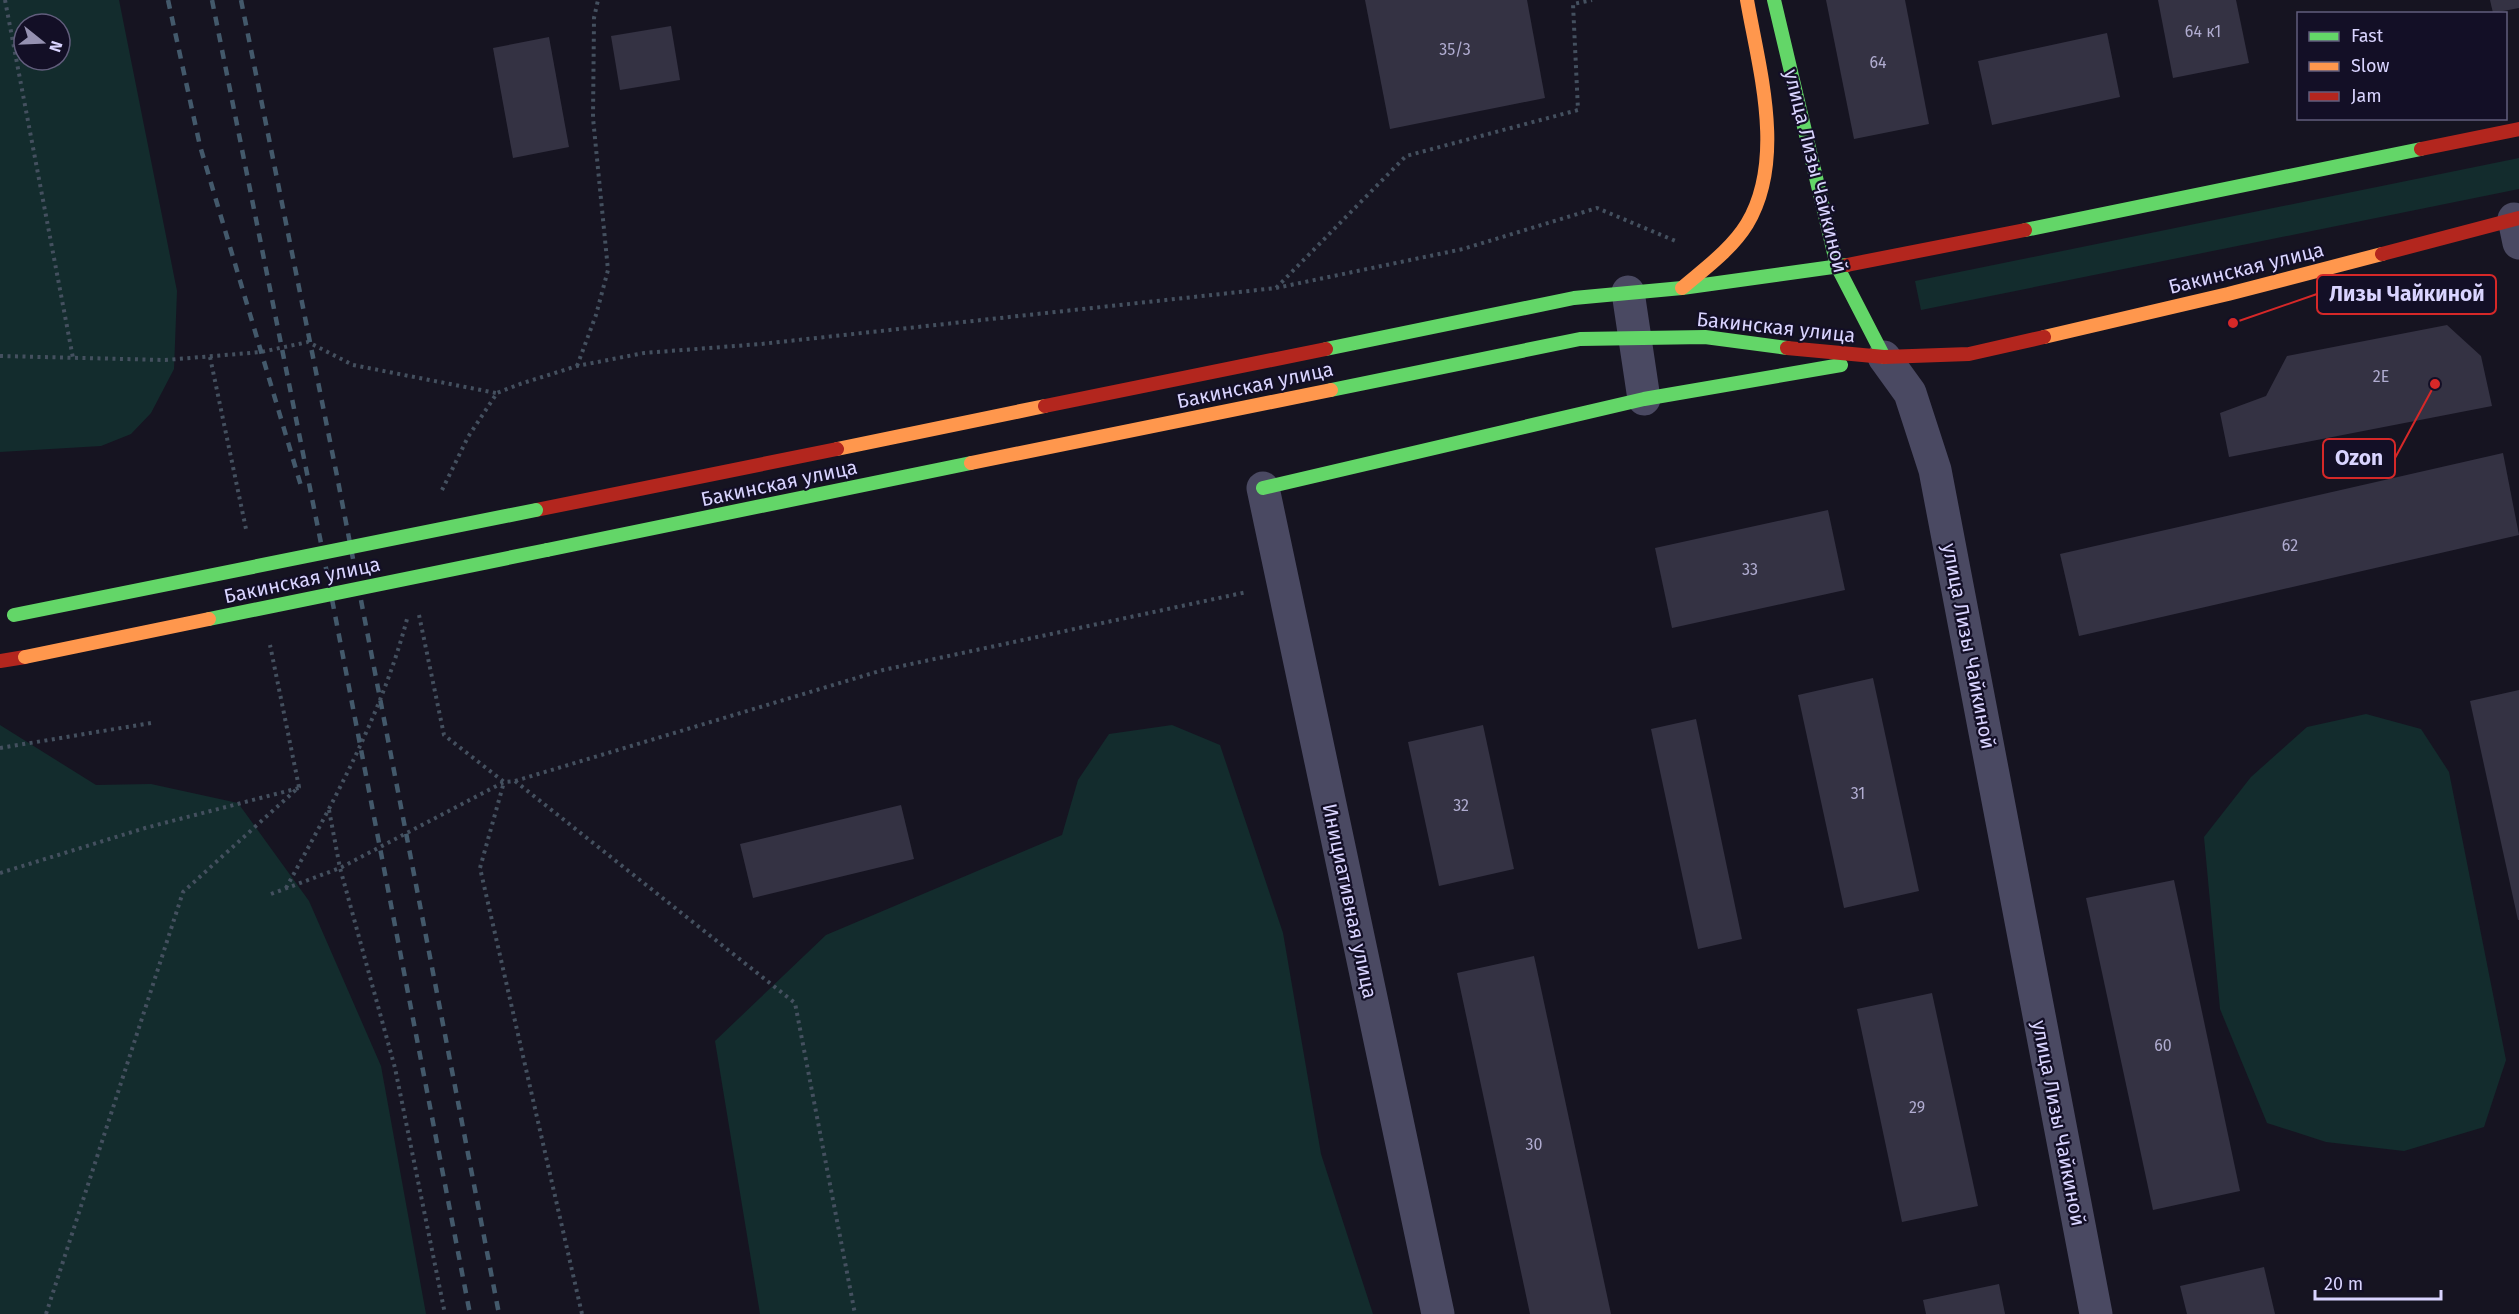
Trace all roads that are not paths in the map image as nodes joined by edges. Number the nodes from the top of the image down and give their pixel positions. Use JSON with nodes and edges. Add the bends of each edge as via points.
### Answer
{"nodes":[{"id":1,"x":1747,"y":0,"type":"edge"},
{"id":2,"x":1774,"y":0,"type":"edge"},
{"id":3,"x":2519,"y":129,"type":"edge"},
{"id":4,"x":2517,"y":227,"type":"edge"},
{"id":5,"x":1837,"y":266,"type":"junction"},
{"id":6,"x":1682,"y":288,"type":"junction"},
{"id":7,"x":1628,"y":292,"type":"junction"},
{"id":8,"x":1636,"y":338,"type":"junction"},
{"id":9,"x":1884,"y":357,"type":"junction"},
{"id":10,"x":1644,"y":399,"type":"junction"},
{"id":11,"x":1263,"y":488,"type":"joint"},
{"id":12,"x":7,"y":617,"type":"edge"},
{"id":13,"x":0,"y":661,"type":"edge"},
{"id":14,"x":1438,"y":1314,"type":"edge"},
{"id":15,"x":2096,"y":1314,"type":"edge"}],
"edges":[{"from":1,"to":6,"type":"main road","name":"улица Лизы Чайкиной","via":[[1766,121],[1767,160],[1760,195],[1749,222]]},
{"from":2,"to":5,"type":"main road","name":"улица Лизы Чайкиной"},
{"from":3,"to":5,"type":"main road","name":"Бакинская улица"},
{"from":4,"to":9,"type":"main road","name":"Бакинская улица","via":[[1969,354]]},
{"from":5,"to":6,"type":"main road","name":"Бакинская улица"},
{"from":5,"to":9,"type":"main road","name":"улица Лизы Чайкиной"},
{"from":6,"to":7,"type":"main road","name":"Бакинская улица"},
{"from":7,"to":8,"type":"street"},
{"from":7,"to":12,"type":"main road","name":"Бакинская улица","bridge":true,"via":[[1562,300]]},
{"from":8,"to":9,"type":"main road","name":"Бакинская улица","via":[[1706,337]]},
{"from":8,"to":10,"type":"street"},
{"from":8,"to":13,"type":"main road","name":"Бакинская улица","bridge":true,"via":[[1580,339]]},
{"from":9,"to":10,"type":"main road"},
{"from":9,"to":15,"type":"street","name":"улица Лизы Чайкиной","via":[[1910,393],[1935,470]]},
{"from":10,"to":11,"type":"main road"},
{"from":11,"to":14,"type":"street","name":"Инициативная улица"}]}
